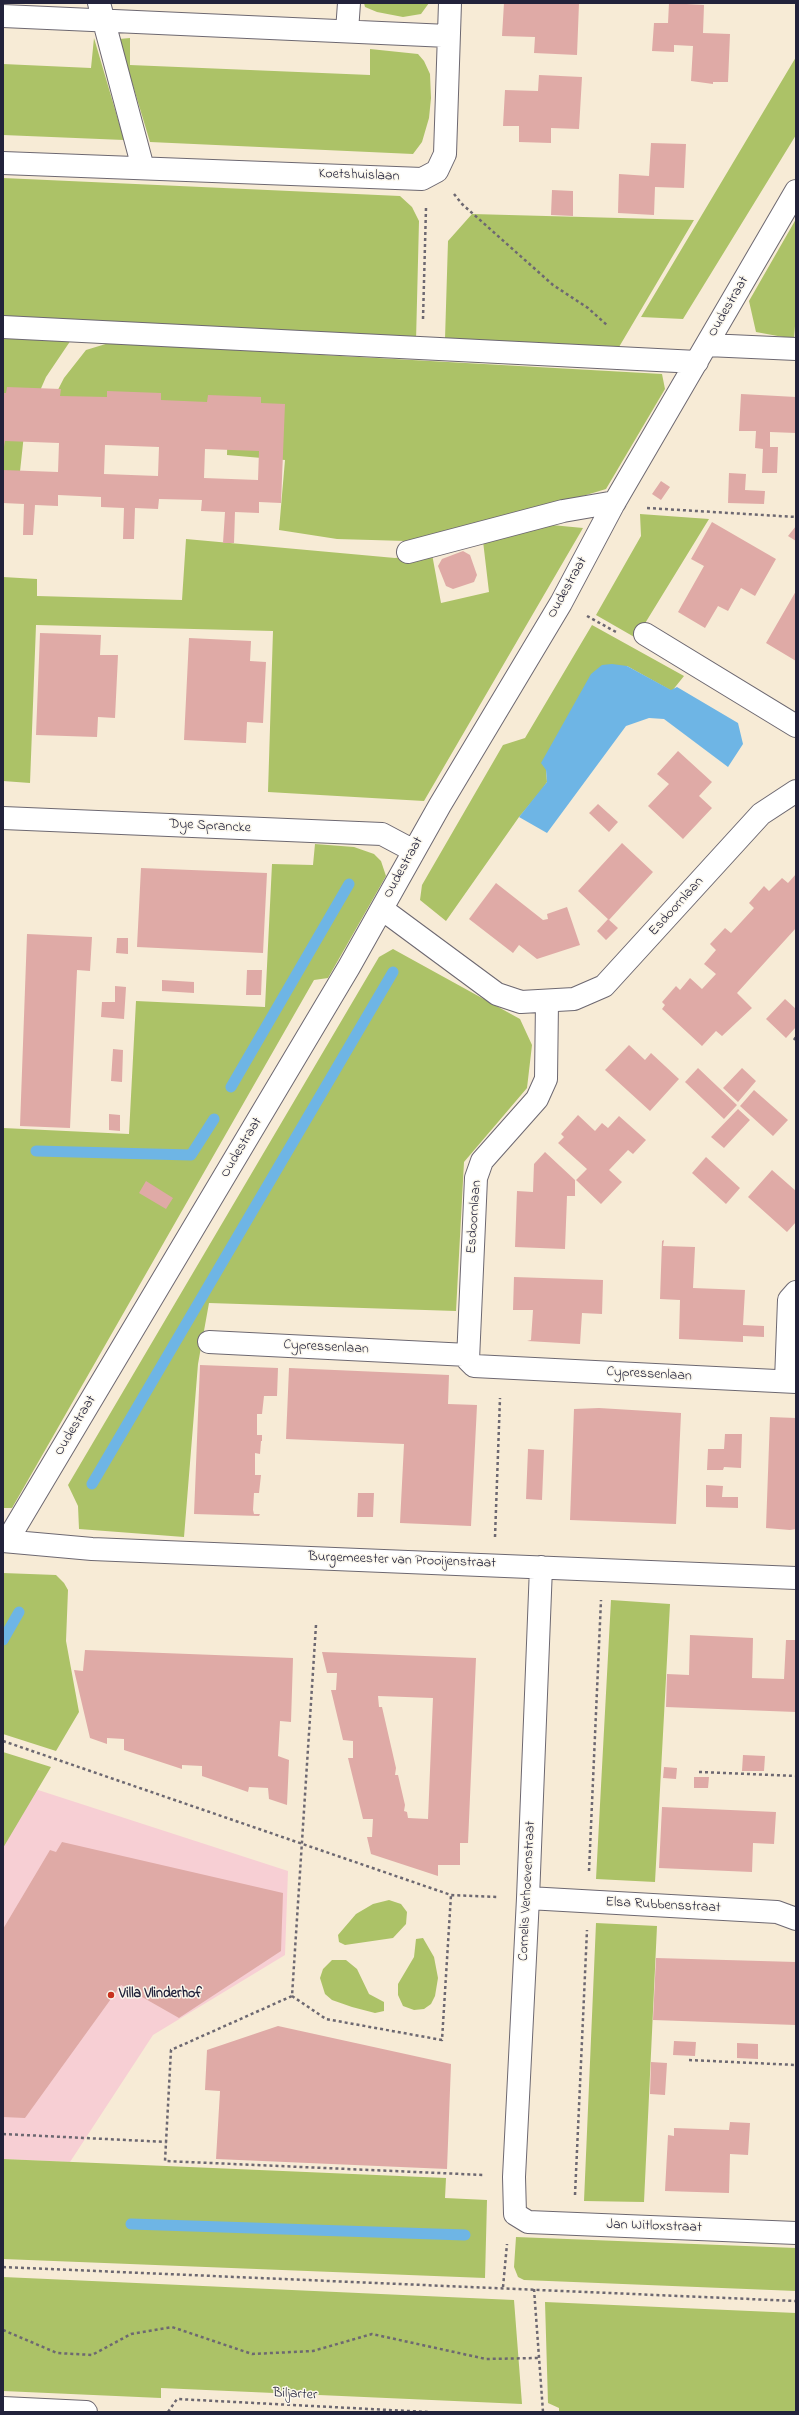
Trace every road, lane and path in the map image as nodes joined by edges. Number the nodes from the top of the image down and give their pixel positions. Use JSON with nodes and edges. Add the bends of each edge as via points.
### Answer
{"nodes":[{"id":1,"x":349,"y":3,"type":"edge"},
{"id":2,"x":450,"y":3,"type":"edge"},
{"id":3,"x":101,"y":11,"type":"edge"},
{"id":4,"x":3,"y":16,"type":"edge"},
{"id":5,"x":347,"y":31,"type":"junction"},
{"id":6,"x":448,"y":36,"type":"junction"},
{"id":7,"x":3,"y":163,"type":"edge"},
{"id":8,"x":143,"y":168,"type":"junction"},
{"id":9,"x":429,"y":175,"type":"junction"},
{"id":10,"x":796,"y":191,"type":"edge"},
{"id":11,"x":3,"y":326,"type":"edge"},
{"id":12,"x":422,"y":350,"type":"junction"},
{"id":13,"x":796,"y":350,"type":"edge"},
{"id":14,"x":702,"y":354,"type":"junction"},
{"id":15,"x":632,"y":360,"type":"junction"},
{"id":16,"x":614,"y":504,"type":"junction"},
{"id":17,"x":796,"y":517,"type":"edge"},
{"id":18,"x":408,"y":552,"type":"dead end"},
{"id":19,"x":562,"y":603,"type":"junction"},
{"id":20,"x":645,"y":634,"type":"joint"},
{"id":21,"x":796,"y":726,"type":"edge"},
{"id":22,"x":796,"y":791,"type":"edge"},
{"id":23,"x":3,"y":818,"type":"edge"},
{"id":24,"x":414,"y":851,"type":"junction"},
{"id":25,"x":382,"y":909,"type":"junction"},
{"id":26,"x":547,"y":1002,"type":"junction"},
{"id":27,"x":796,"y":1292,"type":"edge"},
{"id":28,"x":209,"y":1342,"type":"dead end"},
{"id":29,"x":468,"y":1358,"type":"junction"},
{"id":30,"x":501,"y":1367,"type":"junction"},
{"id":31,"x":791,"y":1382,"type":"edge"},
{"id":32,"x":5,"y":1541,"type":"edge"},
{"id":33,"x":493,"y":1565,"type":"junction"},
{"id":34,"x":541,"y":1567,"type":"junction"},
{"id":35,"x":796,"y":1578,"type":"edge"},
{"id":36,"x":316,"y":1625,"type":"dead end"},
{"id":37,"x":3,"y":1741,"type":"edge"},
{"id":38,"x":698,"y":1772,"type":"dead end"},
{"id":39,"x":796,"y":1776,"type":"edge"},
{"id":40,"x":302,"y":1845,"type":"junction"},
{"id":41,"x":451,"y":1895,"type":"junction"},
{"id":42,"x":528,"y":1898,"type":"junction"},
{"id":43,"x":796,"y":1918,"type":"edge"},
{"id":44,"x":292,"y":1996,"type":"junction"},
{"id":45,"x":689,"y":2060,"type":"dead end"},
{"id":46,"x":796,"y":2065,"type":"edge"},
{"id":47,"x":3,"y":2134,"type":"edge"},
{"id":48,"x":167,"y":2142,"type":"junction"},
{"id":49,"x":514,"y":2177,"type":"junction"},
{"id":50,"x":515,"y":2214,"type":"junction"},
{"id":51,"x":796,"y":2233,"type":"edge"},
{"id":52,"x":3,"y":2267,"type":"edge"},
{"id":53,"x":503,"y":2287,"type":"junction"},
{"id":54,"x":534,"y":2290,"type":"junction"},
{"id":55,"x":796,"y":2301,"type":"edge"},
{"id":56,"x":3,"y":2330,"type":"edge"},
{"id":57,"x":538,"y":2358,"type":"junction"},
{"id":58,"x":3,"y":2408,"type":"edge"},
{"id":59,"x":86,"y":2412,"type":"edge"},
{"id":60,"x":168,"y":2412,"type":"edge"},
{"id":61,"x":428,"y":2412,"type":"edge"},
{"id":62,"x":543,"y":2412,"type":"edge"}],
"edges":[{"from":1,"to":5,"type":"street"},
{"from":2,"to":6,"type":"street"},
{"from":3,"to":4,"type":"street"},
{"from":3,"to":5,"type":"street"},
{"from":3,"to":8,"type":"street"},
{"from":5,"to":6,"type":"street"},
{"from":6,"to":9,"type":"street","via":[[445,154]]},
{"from":7,"to":8,"type":"street","name":"Koetshuislaan"},
{"from":8,"to":9,"type":"street","name":"Koetshuislaan"},
{"from":9,"to":12,"type":"path"},
{"from":9,"to":15,"type":"path","via":[[553,285],[588,308],[612,330]]},
{"from":10,"to":14,"type":"street","name":"Oudestraat"},
{"from":11,"to":12,"type":"street"},
{"from":12,"to":15,"type":"street"},
{"from":13,"to":14,"type":"street"},
{"from":14,"to":15,"type":"street"},
{"from":14,"to":16,"type":"street","name":"Oudestraat"},
{"from":16,"to":17,"type":"path"},
{"from":16,"to":18,"type":"street","via":[[563,511]]},
{"from":16,"to":19,"type":"street","name":"Oudestraat"},
{"from":19,"to":20,"type":"path","via":[[639,644]]},
{"from":19,"to":24,"type":"street","name":"Oudestraat"},
{"from":20,"to":21,"type":"street"},
{"from":22,"to":26,"type":"street","name":"Esdoornlaan","via":[[761,814],[604,986],[574,999]]},
{"from":23,"to":24,"type":"street","name":"Dye Sprancke","via":[[382,834]]},
{"from":24,"to":25,"type":"street","name":"Oudestraat"},
{"from":25,"to":26,"type":"street","name":"Esdoornlaan","via":[[497,994],[521,1002]]},
{"from":25,"to":32,"type":"street","name":"Oudestraat","via":[[350,967]]},
{"from":26,"to":29,"type":"street","name":"Esdoornlaan","via":[[546,1079],[537,1099],[482,1161],[476,1178]]},
{"from":27,"to":31,"type":"street","via":[[789,1300]]},
{"from":28,"to":29,"type":"street","name":"Cypressenlaan"},
{"from":29,"to":30,"type":"street","name":"Cypressenlaan","via":[[474,1366]]},
{"from":30,"to":31,"type":"street","name":"Cypressenlaan"},
{"from":30,"to":33,"type":"path"},
{"from":32,"to":33,"type":"street","name":"Burgemeester van Prooijenstraat","via":[[85,1548]]},
{"from":33,"to":34,"type":"street","name":"Burgemeester van Prooijenstraat"},
{"from":34,"to":35,"type":"street","name":"Burgemeester van Prooijenstraat"},
{"from":34,"to":42,"type":"street","name":"Cornelis Verhoevenstraat"},
{"from":36,"to":40,"type":"path"},
{"from":37,"to":40,"type":"path"},
{"from":38,"to":39,"type":"path"},
{"from":40,"to":41,"type":"path"},
{"from":40,"to":44,"type":"path"},
{"from":41,"to":42,"type":"path"},
{"from":41,"to":44,"type":"path","via":[[442,2040],[326,2019]]},
{"from":42,"to":43,"type":"street","name":"Elsa Rubbensstraat","via":[[776,1912]]},
{"from":42,"to":49,"type":"street","name":"Cornelis Verhoevenstraat"},
{"from":44,"to":48,"type":"path","via":[[171,2050]]},
{"from":45,"to":46,"type":"path"},
{"from":47,"to":48,"type":"path"},
{"from":48,"to":49,"type":"path","via":[[165,2161]]},
{"from":49,"to":50,"type":"street","name":"Cornelis Verhoevenstraat"},
{"from":50,"to":51,"type":"street","name":"Jan Witloxstraat","via":[[528,2222]]},
{"from":50,"to":53,"type":"path","via":[[507,2235]]},
{"from":52,"to":53,"type":"path"},
{"from":53,"to":54,"type":"path"},
{"from":54,"to":55,"type":"path"},
{"from":54,"to":57,"type":"path"},
{"from":56,"to":57,"type":"path","via":[[57,2353],[92,2355],[131,2334],[172,2327],[252,2354],[313,2351],[372,2334],[486,2359]]},
{"from":57,"to":62,"type":"path"},
{"from":58,"to":59,"type":"street"},
{"from":60,"to":61,"type":"path","name":"Biljarter","via":[[177,2399]]}]}
